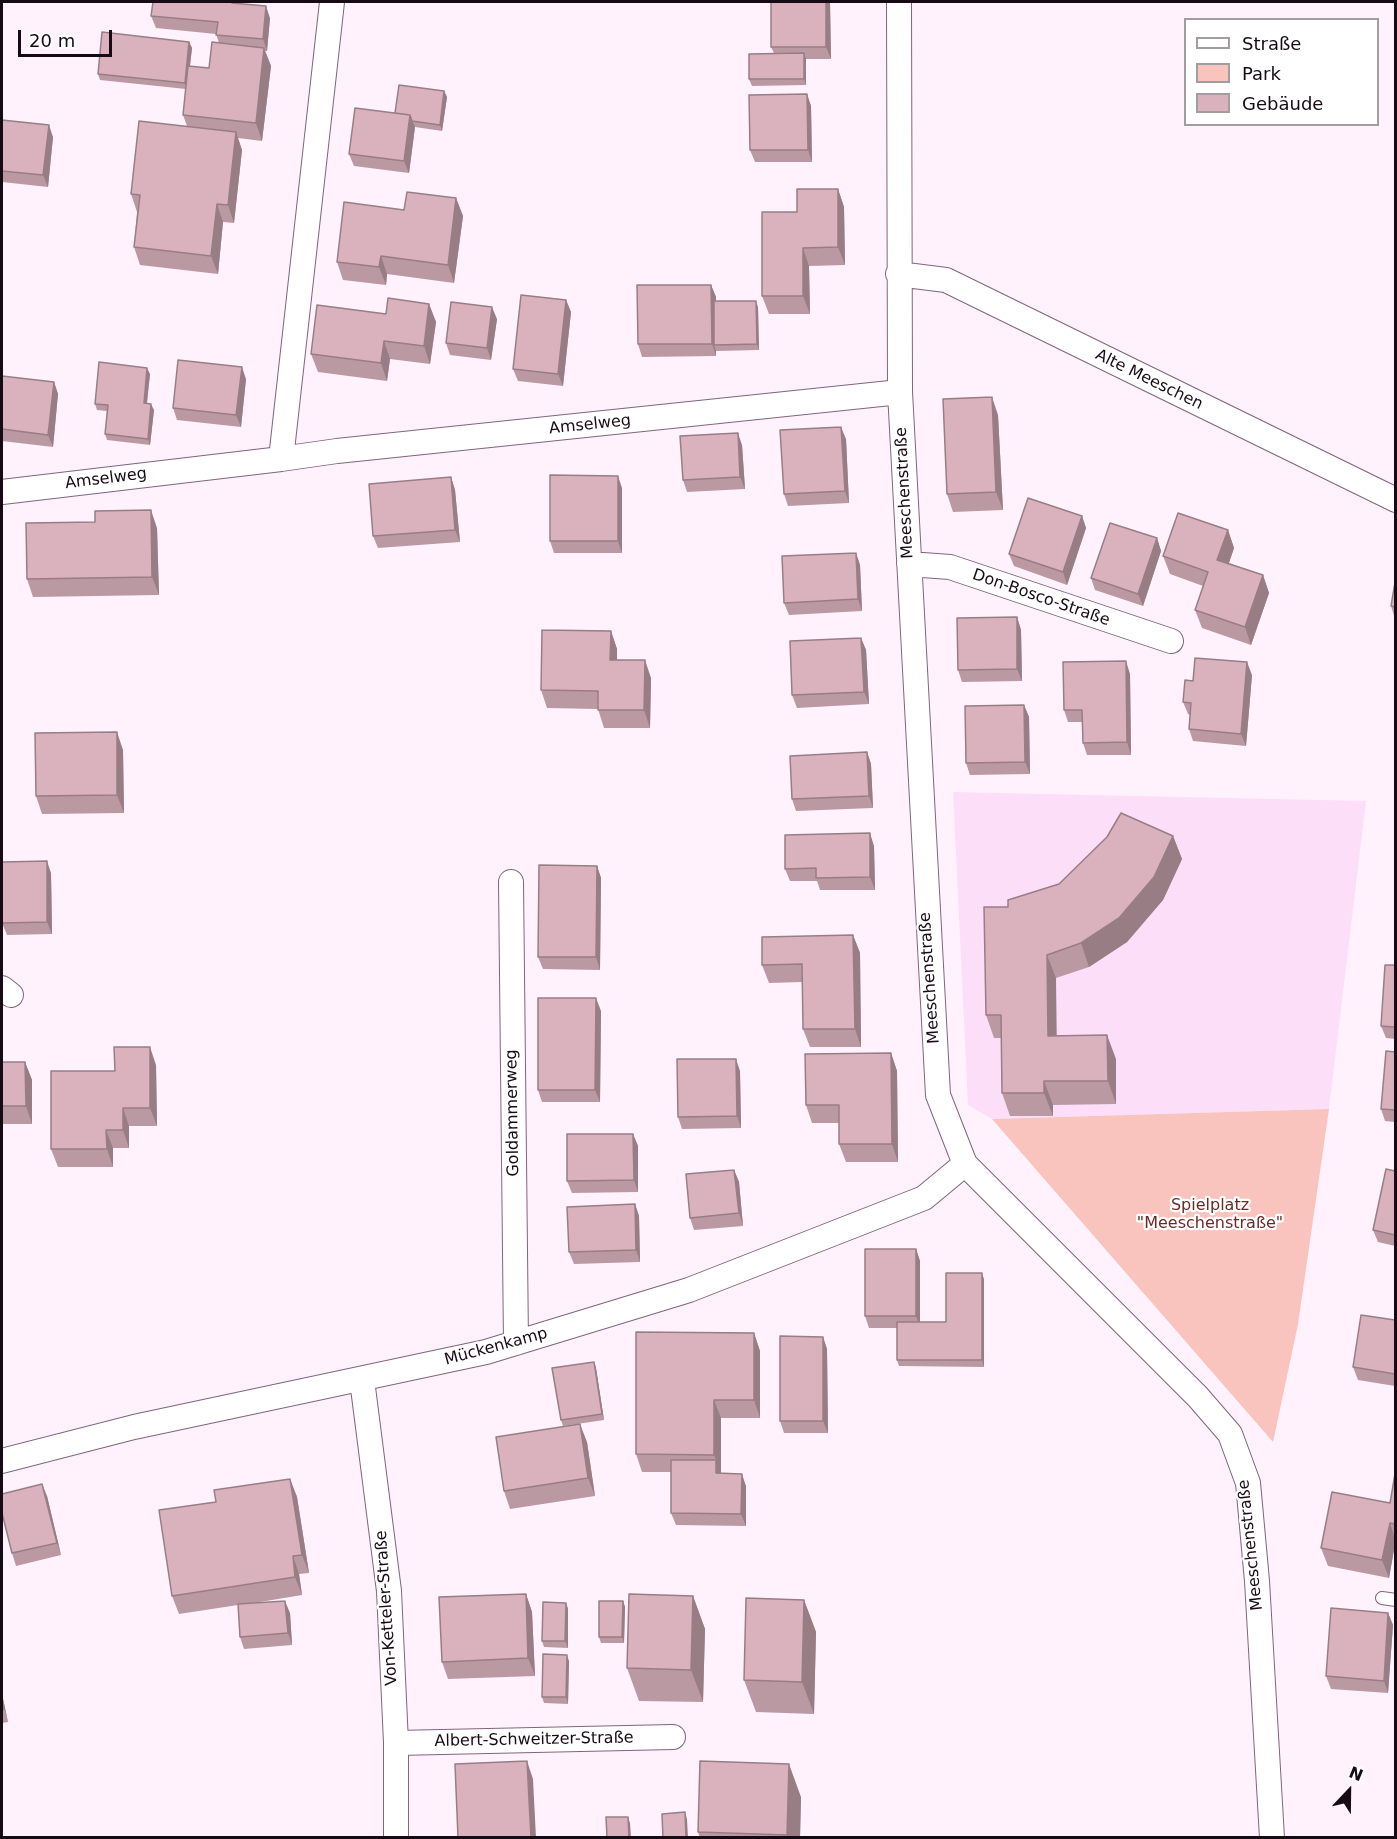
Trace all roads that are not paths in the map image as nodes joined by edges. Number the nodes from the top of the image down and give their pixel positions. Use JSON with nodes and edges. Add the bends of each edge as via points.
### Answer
{"nodes":[{"id":1,"x":332,"y":2,"type":"edge"},
{"id":2,"x":899,"y":2,"type":"edge"},
{"id":3,"x":898,"y":274,"type":"junction"},
{"id":4,"x":900,"y":392,"type":"junction"},
{"id":5,"x":281,"y":459,"type":"junction"},
{"id":6,"x":2,"y":492,"type":"edge"},
{"id":7,"x":1395,"y":500,"type":"edge"},
{"id":8,"x":909,"y":564,"type":"junction"},
{"id":9,"x":1171,"y":641,"type":"dead end"},
{"id":10,"x":511,"y":882,"type":"dead end"},
{"id":11,"x":965,"y":1164,"type":"junction"},
{"id":12,"x":516,"y":1343,"type":"junction"},
{"id":13,"x":362,"y":1380,"type":"junction"},
{"id":14,"x":2,"y":1461,"type":"edge"},
{"id":15,"x":1382,"y":1598,"type":"dead end"},
{"id":16,"x":1395,"y":1600,"type":"edge"},
{"id":17,"x":673,"y":1737,"type":"dead end"},
{"id":18,"x":396,"y":1743,"type":"junction"},
{"id":19,"x":396,"y":1838,"type":"edge"},
{"id":20,"x":1272,"y":1838,"type":"edge"}],
"edges":[{"from":1,"to":5,"type":"street"},
{"from":2,"to":3,"type":"street","name":"Meeschenstraße"},
{"from":3,"to":4,"type":"street","name":"Meeschenstraße"},
{"from":3,"to":7,"type":"street","name":"Alte Meeschen","via":[[946,280]]},
{"from":4,"to":5,"type":"street","name":"Amselweg"},
{"from":4,"to":8,"type":"street","name":"Meeschenstraße"},
{"from":5,"to":6,"type":"street","name":"Amselweg"},
{"from":8,"to":9,"type":"street","name":"Don-Bosco-Straße","via":[[950,567]]},
{"from":8,"to":11,"type":"street","name":"Meeschenstraße","via":[[938,1095]]},
{"from":10,"to":12,"type":"street","name":"Goldammerweg"},
{"from":11,"to":12,"type":"street","name":"Mückenkamp","via":[[924,1198],[689,1290]]},
{"from":11,"to":20,"type":"street","name":"Meeschenstraße","via":[[1198,1397],[1230,1434],[1248,1483]]},
{"from":12,"to":13,"type":"street","name":"Mückenkamp"},
{"from":13,"to":14,"type":"street","name":"Mückenkamp","via":[[134,1428]]},
{"from":13,"to":18,"type":"street","name":"Von-Ketteler-Straße","via":[[389,1591]]},
{"from":15,"to":16,"type":"lane"},
{"from":17,"to":18,"type":"street","name":"Albert-Schweitzer-Straße"},
{"from":18,"to":19,"type":"street","name":"Von-Ketteler-Straße"}]}
